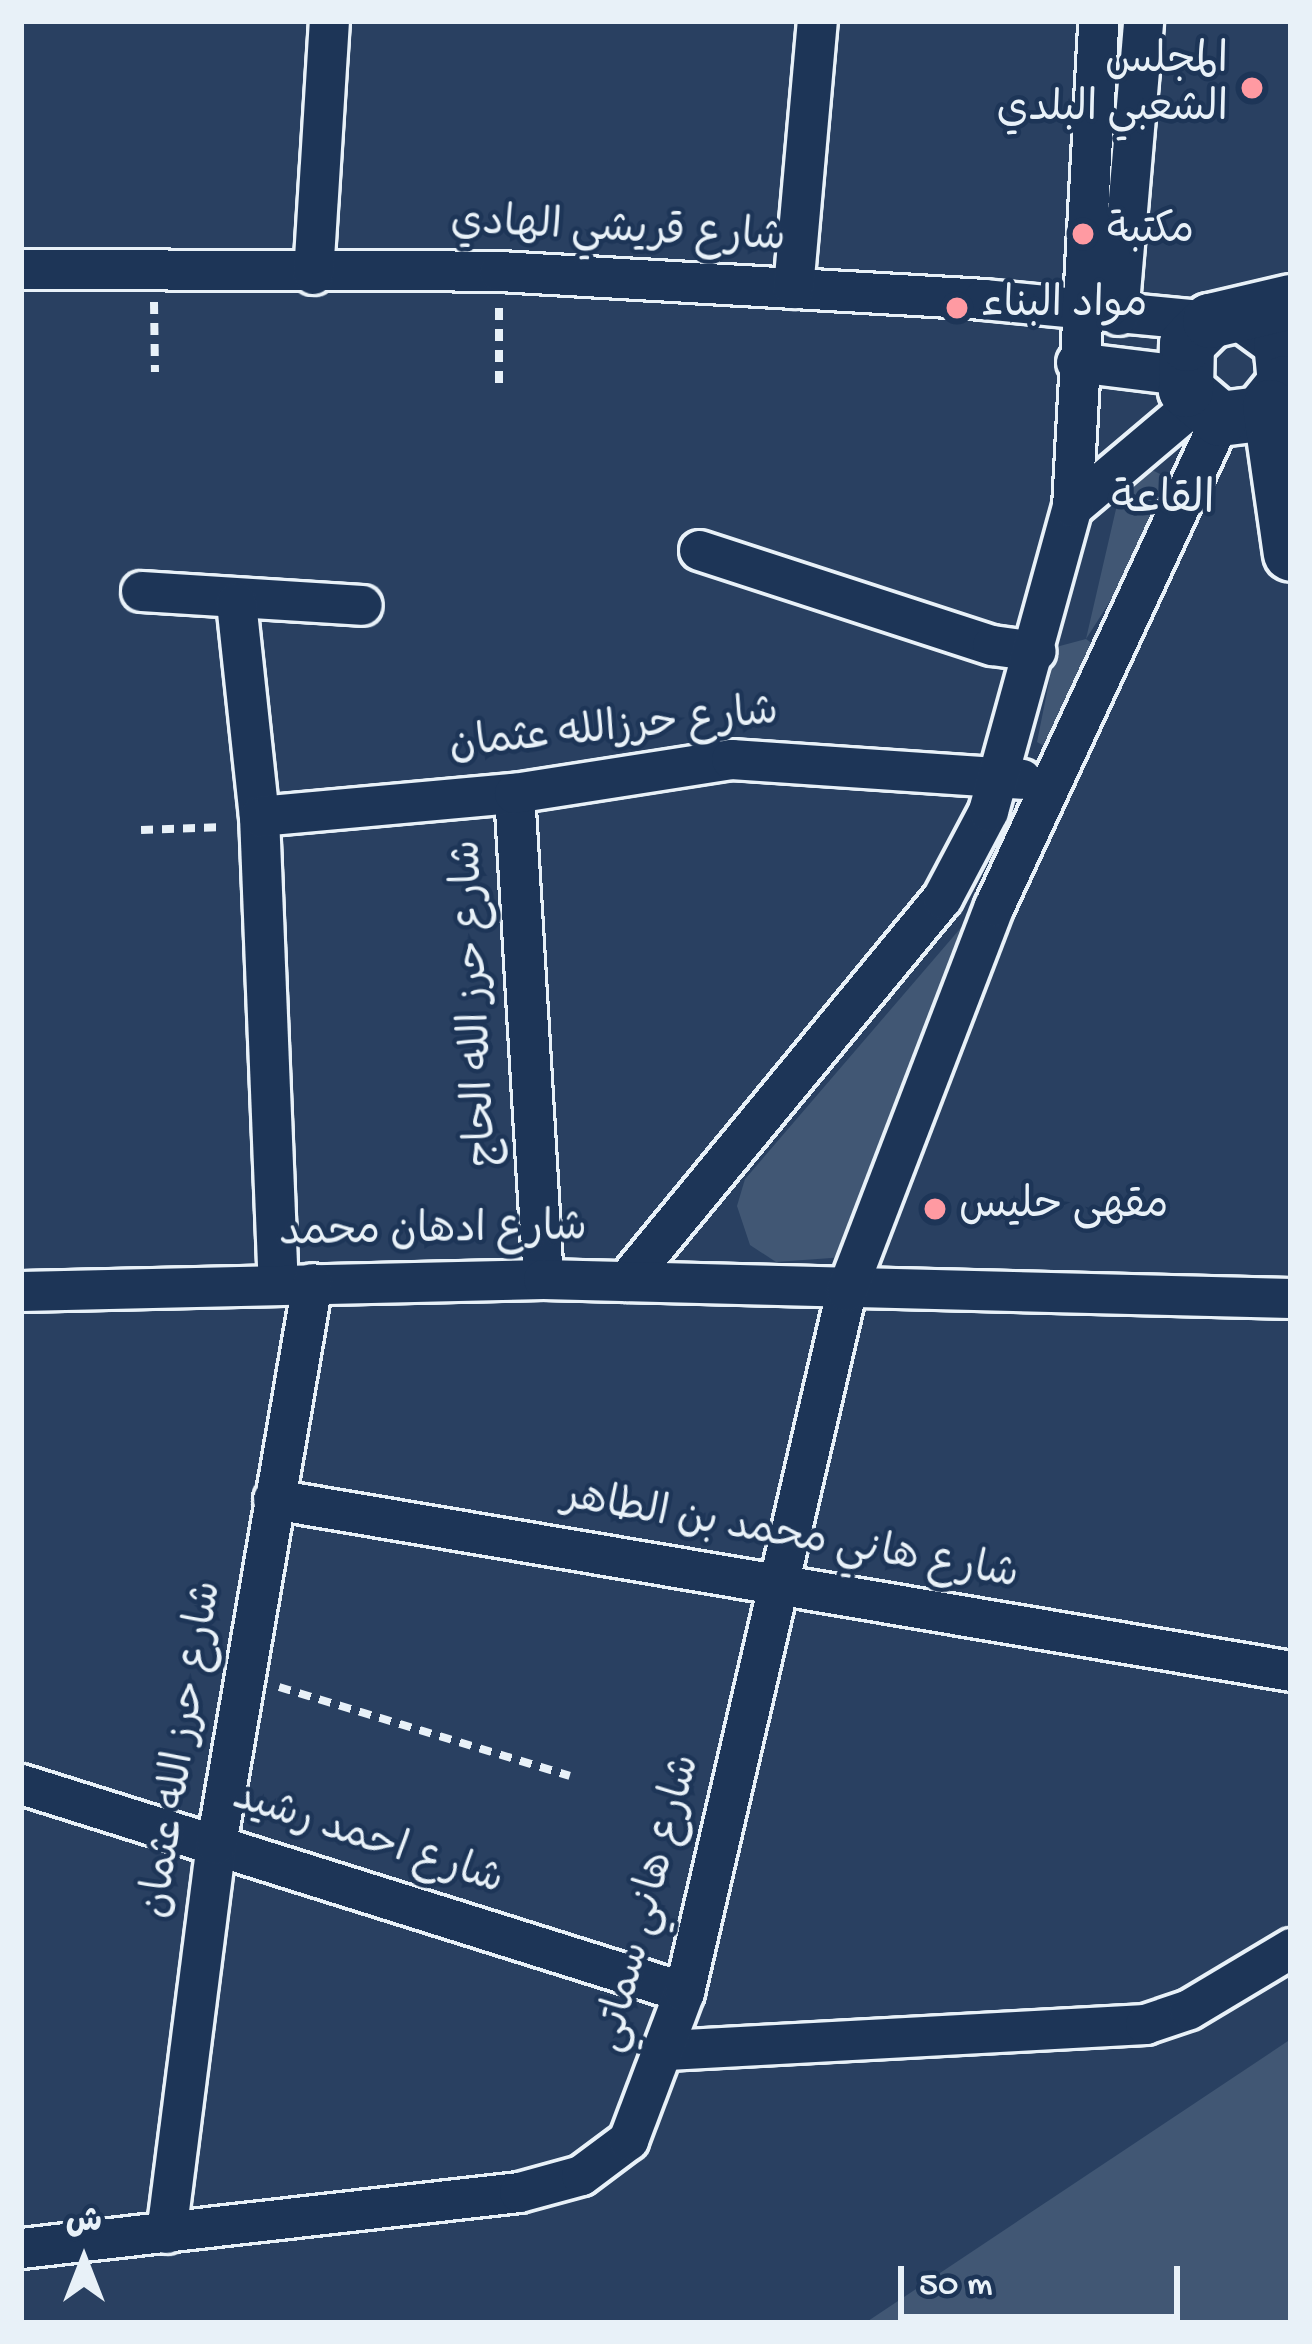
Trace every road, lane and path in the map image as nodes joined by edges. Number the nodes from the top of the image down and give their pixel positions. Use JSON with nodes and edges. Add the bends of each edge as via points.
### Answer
{"nodes":[{"id":1,"x":329,"y":21,"type":"edge"},
{"id":2,"x":818,"y":21,"type":"edge"},
{"id":3,"x":1098,"y":21,"type":"edge"},
{"id":4,"x":1143,"y":21,"type":"edge"},
{"id":5,"x":21,"y":268,"type":"edge"},
{"id":6,"x":154,"y":270,"type":"junction"},
{"id":7,"x":500,"y":271,"type":"junction"},
{"id":8,"x":314,"y":274,"type":"junction"},
{"id":9,"x":793,"y":288,"type":"junction"},
{"id":10,"x":1078,"y":308,"type":"junction"},
{"id":11,"x":1249,"y":313,"type":"edge"},
{"id":12,"x":1118,"y":315,"type":"junction"},
{"id":13,"x":1076,"y":362,"type":"junction"},
{"id":14,"x":155,"y":372,"type":"dead end"},
{"id":15,"x":500,"y":391,"type":"dead end"},
{"id":16,"x":1240,"y":394,"type":"edge"},
{"id":17,"x":1072,"y":507,"type":"junction"},
{"id":18,"x":1290,"y":548,"type":"edge"},
{"id":19,"x":699,"y":550,"type":"dead end"},
{"id":20,"x":141,"y":591,"type":"dead end"},
{"id":21,"x":236,"y":602,"type":"junction"},
{"id":22,"x":362,"y":605,"type":"dead end"},
{"id":23,"x":1036,"y":651,"type":"junction"},
{"id":24,"x":998,"y":776,"type":"junction"},
{"id":25,"x":1049,"y":784,"type":"junction"},
{"id":26,"x":514,"y":793,"type":"junction"},
{"id":27,"x":260,"y":826,"type":"junction"},
{"id":28,"x":141,"y":830,"type":"dead end"},
{"id":29,"x":543,"y":1279,"type":"junction"},
{"id":30,"x":626,"y":1281,"type":"junction"},
{"id":31,"x":295,"y":1283,"type":"junction"},
{"id":32,"x":21,"y":1291,"type":"edge"},
{"id":33,"x":846,"y":1291,"type":"junction"},
{"id":34,"x":1291,"y":1298,"type":"edge"},
{"id":35,"x":273,"y":1499,"type":"junction"},
{"id":36,"x":779,"y":1588,"type":"junction"},
{"id":37,"x":1291,"y":1671,"type":"edge"},
{"id":38,"x":243,"y":1676,"type":"junction"},
{"id":39,"x":570,"y":1775,"type":"dead end"},
{"id":40,"x":21,"y":1784,"type":"edge"},
{"id":41,"x":216,"y":1844,"type":"junction"},
{"id":42,"x":1291,"y":1948,"type":"edge"},
{"id":43,"x":684,"y":1992,"type":"junction"},
{"id":44,"x":667,"y":2050,"type":"junction"},
{"id":45,"x":166,"y":2233,"type":"junction"},
{"id":46,"x":21,"y":2248,"type":"edge"}],
"edges":[{"from":1,"to":8,"type":"street"},
{"from":2,"to":9,"type":"street"},
{"from":3,"to":10,"type":"street"},
{"from":4,"to":12,"type":"street"},
{"from":5,"to":6,"type":"street","name":"شارع قريشي الهادي"},
{"from":6,"to":8,"type":"street","name":"شارع قريشي الهادي"},
{"from":6,"to":14,"type":"path"},
{"from":7,"to":8,"type":"street","name":"شارع قريشي الهادي"},
{"from":7,"to":9,"type":"street","name":"شارع قريشي الهادي"},
{"from":7,"to":15,"type":"path"},
{"from":9,"to":10,"type":"street","name":"شارع قريشي الهادي"},
{"from":10,"to":12,"type":"street","name":"شارع قريشي الهادي"},
{"from":10,"to":13,"type":"street"},
{"from":11,"to":12,"type":"street","name":"شارع قريشي الهادي"},
{"from":11,"to":16,"type":"main road","via":[[1281,342]]},
{"from":11,"to":16,"type":"main road","via":[[1187,344]]},
{"from":13,"to":16,"type":"street"},
{"from":13,"to":17,"type":"street"},
{"from":16,"to":17,"type":"street"},
{"from":16,"to":18,"type":"main road"},
{"from":16,"to":25,"type":"street","name":"شارع هاني سماتي"},
{"from":17,"to":23,"type":"street"},
{"from":19,"to":23,"type":"street","via":[[992,645]]},
{"from":20,"to":21,"type":"street"},
{"from":21,"to":22,"type":"street"},
{"from":21,"to":27,"type":"street","name":"شارع حرز الله عثمان"},
{"from":23,"to":24,"type":"street"},
{"from":24,"to":25,"type":"street","name":"شارع حرزالله عثمان"},
{"from":24,"to":26,"type":"street","name":"شارع حرزالله عثمان","via":[[731,759]]},
{"from":24,"to":30,"type":"street","via":[[974,846],[942,898]]},
{"from":25,"to":33,"type":"street","name":"شارع هاني سماتي"},
{"from":26,"to":27,"type":"street","name":"شارع حرزالله عثمان"},
{"from":26,"to":29,"type":"street","name":"شارع حرز الله الحاج"},
{"from":27,"to":28,"type":"path"},
{"from":27,"to":31,"type":"street","name":"شارع حرز الله عثمان"},
{"from":29,"to":30,"type":"street","name":"شارع ادهان محمد"},
{"from":29,"to":31,"type":"street","name":"شارع ادهان محمد"},
{"from":30,"to":33,"type":"street","name":"شارع ادهان محمد"},
{"from":31,"to":32,"type":"street","name":"شارع ادهان محمد"},
{"from":31,"to":35,"type":"street","name":"شارع حرز الله عثمان"},
{"from":33,"to":34,"type":"street","name":"شارع ادهان محمد"},
{"from":33,"to":36,"type":"street","name":"شارع هاني سماتي"},
{"from":35,"to":36,"type":"street","name":"شارع هاني محمد بن الطاهر"},
{"from":35,"to":38,"type":"street","name":"شارع حرز الله عثمان"},
{"from":36,"to":37,"type":"street","name":"شارع هاني محمد بن الطاهر"},
{"from":36,"to":43,"type":"street","name":"شارع هاني سماتي"},
{"from":38,"to":39,"type":"path"},
{"from":38,"to":41,"type":"street","name":"شارع حرز الله عثمان"},
{"from":40,"to":41,"type":"street","name":"شارع احمد رشيد"},
{"from":41,"to":43,"type":"street","name":"شارع احمد رشيد"},
{"from":41,"to":45,"type":"street","name":"شارع حرز الله عثمان"},
{"from":42,"to":44,"type":"street","via":[[1190,2009],[1145,2024],[969,2040]]},
{"from":43,"to":44,"type":"street","name":"شارع هاني سماتي"},
{"from":44,"to":45,"type":"street","name":"شارع هاني سماتي","via":[[628,2140],[581,2176],[518,2192]]},
{"from":45,"to":46,"type":"street","name":"شارع هاني سماتي"}]}
